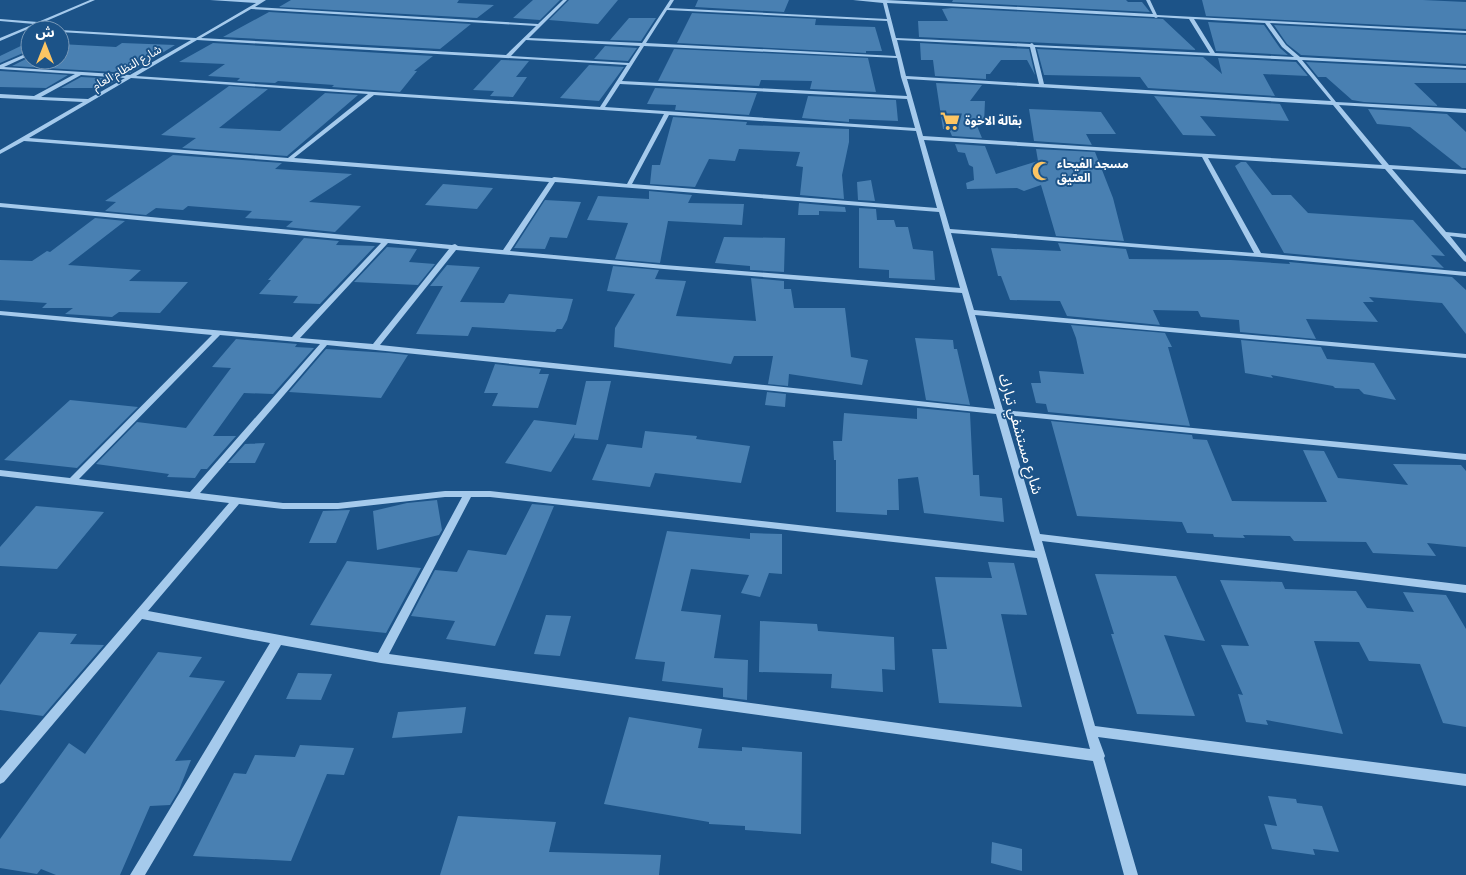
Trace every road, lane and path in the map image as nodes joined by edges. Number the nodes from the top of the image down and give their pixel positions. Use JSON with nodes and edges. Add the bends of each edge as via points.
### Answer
{"nodes":[{"id":1,"x":93,"y":0,"type":"edge"},
{"id":2,"x":212,"y":0,"type":"edge"},
{"id":3,"x":565,"y":0,"type":"edge"},
{"id":4,"x":672,"y":0,"type":"edge"},
{"id":5,"x":855,"y":0,"type":"edge"},
{"id":6,"x":1148,"y":0,"type":"edge"},
{"id":7,"x":262,"y":1,"type":"edge"},
{"id":8,"x":884,"y":1,"type":"edge"},
{"id":9,"x":250,"y":8,"type":"junction"},
{"id":10,"x":666,"y":9,"type":"junction"},
{"id":11,"x":1156,"y":17,"type":"junction"},
{"id":12,"x":1191,"y":18,"type":"junction"},
{"id":13,"x":0,"y":20,"type":"edge"},
{"id":14,"x":47,"y":20,"type":"edge"},
{"id":15,"x":889,"y":20,"type":"junction"},
{"id":16,"x":20,"y":22,"type":"edge"},
{"id":17,"x":1267,"y":22,"type":"junction"},
{"id":18,"x":539,"y":25,"type":"junction"},
{"id":19,"x":20,"y":31,"type":"edge"},
{"id":20,"x":70,"y":32,"type":"edge"},
{"id":21,"x":76,"y":32,"type":"junction"},
{"id":22,"x":1466,"y":32,"type":"edge"},
{"id":23,"x":70,"y":35,"type":"edge"},
{"id":24,"x":525,"y":38,"type":"junction"},
{"id":25,"x":196,"y":39,"type":"junction"},
{"id":26,"x":894,"y":39,"type":"junction"},
{"id":27,"x":0,"y":40,"type":"edge"},
{"id":28,"x":1032,"y":44,"type":"junction"},
{"id":29,"x":643,"y":45,"type":"junction"},
{"id":30,"x":1213,"y":54,"type":"junction"},
{"id":31,"x":508,"y":56,"type":"junction"},
{"id":32,"x":898,"y":57,"type":"junction"},
{"id":33,"x":20,"y":58,"type":"edge"},
{"id":34,"x":1298,"y":58,"type":"junction"},
{"id":35,"x":630,"y":64,"type":"junction"},
{"id":36,"x":1466,"y":67,"type":"edge"},
{"id":37,"x":0,"y":68,"type":"edge"},
{"id":38,"x":80,"y":74,"type":"junction"},
{"id":39,"x":131,"y":77,"type":"junction"},
{"id":40,"x":903,"y":77,"type":"junction"},
{"id":41,"x":619,"y":82,"type":"junction"},
{"id":42,"x":1042,"y":86,"type":"junction"},
{"id":43,"x":372,"y":94,"type":"junction"},
{"id":44,"x":0,"y":96,"type":"edge"},
{"id":45,"x":35,"y":98,"type":"junction"},
{"id":46,"x":909,"y":98,"type":"junction"},
{"id":47,"x":89,"y":101,"type":"junction"},
{"id":48,"x":1336,"y":104,"type":"junction"},
{"id":49,"x":601,"y":110,"type":"junction"},
{"id":50,"x":1466,"y":111,"type":"edge"},
{"id":51,"x":667,"y":114,"type":"junction"},
{"id":52,"x":919,"y":134,"type":"junction"},
{"id":53,"x":23,"y":139,"type":"junction"},
{"id":54,"x":0,"y":152,"type":"edge"},
{"id":55,"x":1204,"y":156,"type":"junction"},
{"id":56,"x":290,"y":159,"type":"junction"},
{"id":57,"x":1387,"y":167,"type":"junction"},
{"id":58,"x":1466,"y":172,"type":"edge"},
{"id":59,"x":554,"y":179,"type":"junction"},
{"id":60,"x":629,"y":185,"type":"junction"},
{"id":61,"x":0,"y":205,"type":"edge"},
{"id":62,"x":940,"y":210,"type":"junction"},
{"id":63,"x":948,"y":231,"type":"junction"},
{"id":64,"x":1444,"y":234,"type":"junction"},
{"id":65,"x":1466,"y":236,"type":"edge"},
{"id":66,"x":386,"y":241,"type":"junction"},
{"id":67,"x":455,"y":246,"type":"junction"},
{"id":68,"x":506,"y":251,"type":"junction"},
{"id":69,"x":1259,"y":255,"type":"junction"},
{"id":70,"x":1466,"y":260,"type":"edge"},
{"id":71,"x":1466,"y":274,"type":"edge"},
{"id":72,"x":965,"y":291,"type":"junction"},
{"id":73,"x":970,"y":312,"type":"junction"},
{"id":74,"x":0,"y":314,"type":"edge"},
{"id":75,"x":218,"y":333,"type":"junction"},
{"id":76,"x":294,"y":340,"type":"junction"},
{"id":77,"x":325,"y":343,"type":"junction"},
{"id":78,"x":375,"y":347,"type":"junction"},
{"id":79,"x":1466,"y":356,"type":"edge"},
{"id":80,"x":1000,"y":412,"type":"junction"},
{"id":81,"x":1466,"y":458,"type":"edge"},
{"id":82,"x":0,"y":473,"type":"edge"},
{"id":83,"x":72,"y":481,"type":"junction"},
{"id":84,"x":469,"y":493,"type":"junction"},
{"id":85,"x":192,"y":496,"type":"junction"},
{"id":86,"x":236,"y":501,"type":"junction"},
{"id":87,"x":1036,"y":536,"type":"junction"},
{"id":88,"x":1041,"y":555,"type":"junction"},
{"id":89,"x":1466,"y":590,"type":"edge"},
{"id":90,"x":140,"y":614,"type":"junction"},
{"id":91,"x":278,"y":640,"type":"junction"},
{"id":92,"x":381,"y":658,"type":"junction"},
{"id":93,"x":1092,"y":730,"type":"junction"},
{"id":94,"x":1099,"y":756,"type":"junction"},
{"id":95,"x":0,"y":778,"type":"edge"},
{"id":96,"x":1466,"y":780,"type":"edge"},
{"id":97,"x":137,"y":875,"type":"edge"},
{"id":98,"x":1131,"y":875,"type":"edge"}],
"edges":[{"from":1,"to":14,"type":"street"},
{"from":2,"to":7,"type":"street"},
{"from":3,"to":18,"type":"street"},
{"from":4,"to":10,"type":"street"},
{"from":5,"to":8,"type":"street"},
{"from":6,"to":11,"type":"street"},
{"from":7,"to":9,"type":"street","name":"شارع النظام العام"},
{"from":8,"to":11,"type":"street"},
{"from":8,"to":15,"type":"street","name":"شارع مستشفي تبارك"},
{"from":9,"to":18,"type":"street"},
{"from":9,"to":25,"type":"street","name":"شارع النظام العام"},
{"from":10,"to":15,"type":"street"},
{"from":10,"to":29,"type":"street"},
{"from":11,"to":12,"type":"street"},
{"from":12,"to":17,"type":"street"},
{"from":12,"to":30,"type":"street"},
{"from":13,"to":16,"type":"street"},
{"from":15,"to":26,"type":"street","name":"شارع مستشفي تبارك"},
{"from":17,"to":22,"type":"street"},
{"from":17,"to":34,"type":"street","via":[[1284,46]]},
{"from":18,"to":24,"type":"street"},
{"from":19,"to":27,"type":"street"},
{"from":20,"to":21,"type":"street"},
{"from":21,"to":23,"type":"street"},
{"from":21,"to":25,"type":"street"},
{"from":24,"to":29,"type":"street"},
{"from":24,"to":31,"type":"street"},
{"from":25,"to":31,"type":"street"},
{"from":25,"to":39,"type":"street","name":"شارع النظام العام"},
{"from":26,"to":28,"type":"street"},
{"from":26,"to":32,"type":"street","name":"شارع مستشفي تبارك"},
{"from":28,"to":30,"type":"street"},
{"from":28,"to":42,"type":"street"},
{"from":29,"to":32,"type":"street"},
{"from":29,"to":35,"type":"street"},
{"from":30,"to":34,"type":"street"},
{"from":31,"to":35,"type":"street"},
{"from":32,"to":40,"type":"street","name":"شارع مستشفي تبارك"},
{"from":33,"to":37,"type":"street"},
{"from":34,"to":36,"type":"street"},
{"from":34,"to":48,"type":"street"},
{"from":35,"to":41,"type":"street"},
{"from":37,"to":38,"type":"street"},
{"from":38,"to":39,"type":"street"},
{"from":38,"to":45,"type":"street"},
{"from":39,"to":43,"type":"street"},
{"from":39,"to":47,"type":"street","name":"شارع النظام العام"},
{"from":40,"to":42,"type":"street"},
{"from":40,"to":46,"type":"street","name":"شارع مستشفي تبارك"},
{"from":41,"to":46,"type":"street"},
{"from":41,"to":49,"type":"street"},
{"from":42,"to":48,"type":"street"},
{"from":43,"to":49,"type":"street"},
{"from":43,"to":56,"type":"street"},
{"from":44,"to":45,"type":"street"},
{"from":45,"to":47,"type":"street"},
{"from":46,"to":52,"type":"street","name":"شارع مستشفي تبارك"},
{"from":47,"to":53,"type":"street","name":"شارع النظام العام"},
{"from":48,"to":50,"type":"street"},
{"from":48,"to":57,"type":"street"},
{"from":49,"to":51,"type":"street"},
{"from":51,"to":52,"type":"street"},
{"from":51,"to":60,"type":"street"},
{"from":52,"to":55,"type":"street"},
{"from":52,"to":62,"type":"street","name":"شارع مستشفي تبارك"},
{"from":53,"to":54,"type":"street","name":"شارع النظام العام"},
{"from":53,"to":56,"type":"street"},
{"from":55,"to":57,"type":"street"},
{"from":55,"to":69,"type":"street"},
{"from":56,"to":59,"type":"street"},
{"from":57,"to":58,"type":"street"},
{"from":57,"to":64,"type":"street"},
{"from":59,"to":60,"type":"street"},
{"from":59,"to":68,"type":"street"},
{"from":60,"to":62,"type":"street"},
{"from":61,"to":66,"type":"street"},
{"from":62,"to":63,"type":"street","name":"شارع مستشفي تبارك"},
{"from":63,"to":69,"type":"street"},
{"from":63,"to":72,"type":"street","name":"شارع مستشفي تبارك"},
{"from":64,"to":65,"type":"street"},
{"from":64,"to":70,"type":"street"},
{"from":66,"to":67,"type":"street"},
{"from":66,"to":76,"type":"street"},
{"from":67,"to":68,"type":"street"},
{"from":67,"to":78,"type":"street"},
{"from":68,"to":72,"type":"street","via":[[664,268]]},
{"from":69,"to":71,"type":"street"},
{"from":72,"to":73,"type":"street","name":"شارع مستشفي تبارك"},
{"from":73,"to":79,"type":"street"},
{"from":73,"to":80,"type":"street","name":"شارع مستشفي تبارك"},
{"from":74,"to":75,"type":"street"},
{"from":75,"to":76,"type":"street"},
{"from":75,"to":83,"type":"street"},
{"from":76,"to":77,"type":"street"},
{"from":77,"to":78,"type":"street"},
{"from":77,"to":85,"type":"street"},
{"from":78,"to":80,"type":"street"},
{"from":80,"to":81,"type":"street"},
{"from":80,"to":87,"type":"street","name":"شارع مستشفي تبارك"},
{"from":82,"to":83,"type":"street"},
{"from":83,"to":85,"type":"street"},
{"from":84,"to":86,"type":"street","via":[[338,506],[283,506]]},
{"from":84,"to":88,"type":"street"},
{"from":84,"to":92,"type":"street"},
{"from":85,"to":86,"type":"street"},
{"from":86,"to":90,"type":"street"},
{"from":87,"to":88,"type":"street","name":"شارع مستشفي تبارك"},
{"from":87,"to":89,"type":"street"},
{"from":88,"to":93,"type":"street","name":"شارع مستشفي تبارك"},
{"from":90,"to":91,"type":"street"},
{"from":90,"to":95,"type":"street"},
{"from":91,"to":92,"type":"street"},
{"from":91,"to":97,"type":"street"},
{"from":92,"to":94,"type":"street"},
{"from":93,"to":94,"type":"street","name":"شارع مستشفي تبارك"},
{"from":93,"to":96,"type":"street"},
{"from":94,"to":98,"type":"street","name":"شارع مستشفي تبارك"}]}
